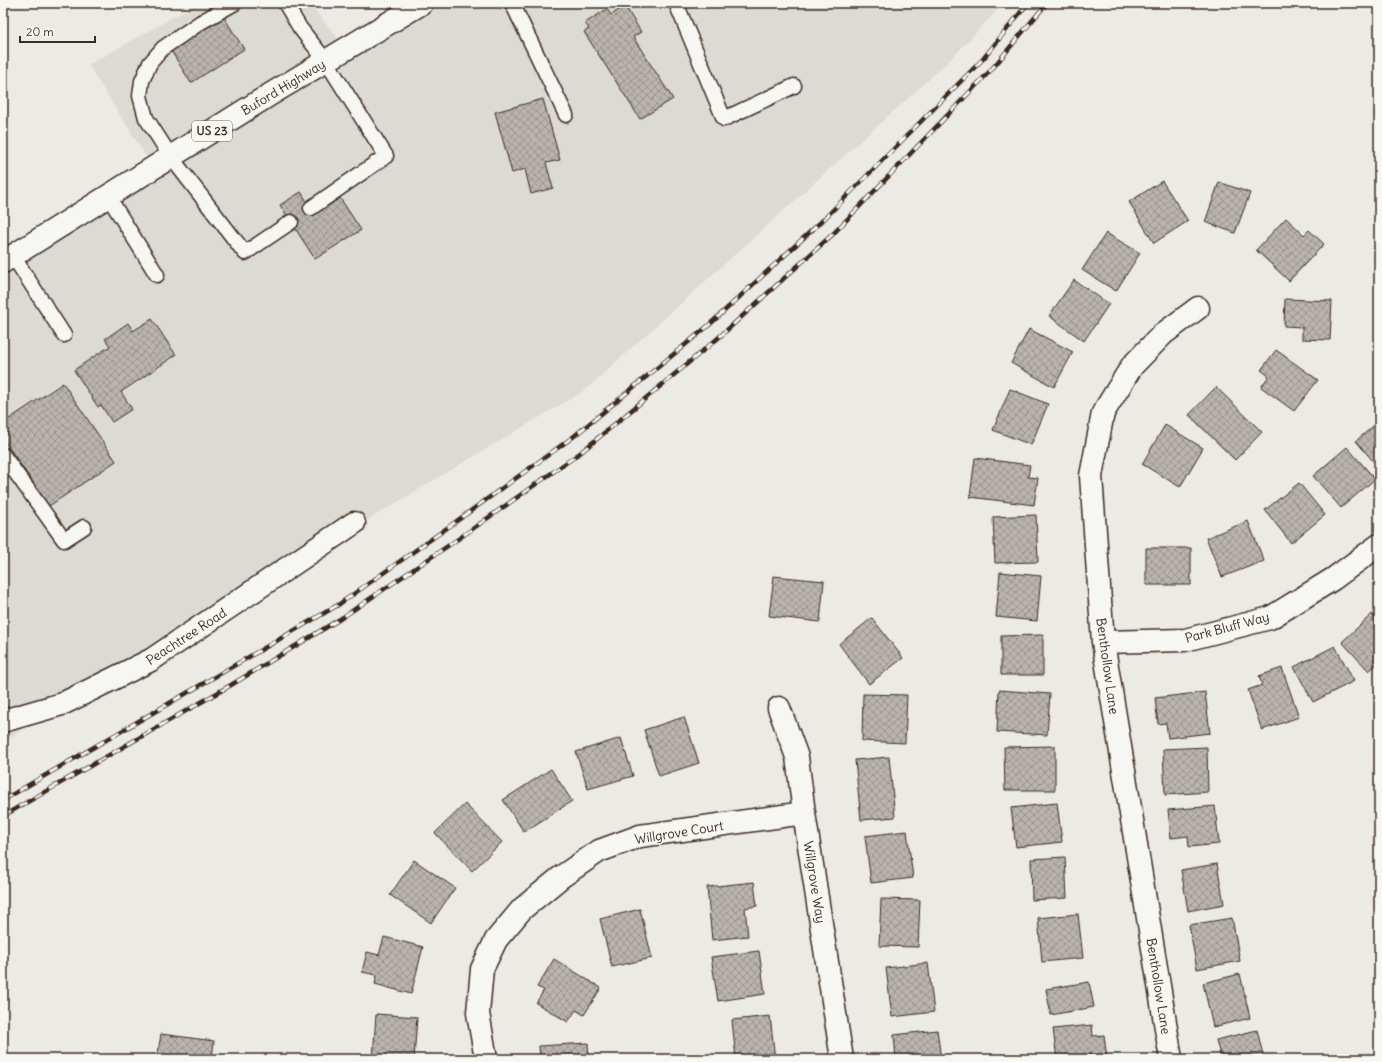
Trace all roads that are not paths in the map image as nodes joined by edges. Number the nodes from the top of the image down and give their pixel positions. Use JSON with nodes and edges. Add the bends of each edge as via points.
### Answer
{"nodes":[{"id":1,"x":234,"y":3,"type":"edge"},
{"id":2,"x":285,"y":3,"type":"edge"},
{"id":3,"x":422,"y":3,"type":"edge"},
{"id":4,"x":512,"y":3,"type":"edge"},
{"id":5,"x":676,"y":3,"type":"edge"},
{"id":6,"x":326,"y":61,"type":"junction"},
{"id":7,"x":794,"y":86,"type":"dead end"},
{"id":8,"x":566,"y":115,"type":"dead end"},
{"id":9,"x":171,"y":157,"type":"junction"},
{"id":10,"x":108,"y":196,"type":"junction"},
{"id":11,"x":311,"y":208,"type":"dead end"},
{"id":12,"x":291,"y":222,"type":"dead end"},
{"id":13,"x":8,"y":259,"type":"edge"},
{"id":14,"x":157,"y":275,"type":"dead end"},
{"id":15,"x":1198,"y":308,"type":"dead end"},
{"id":16,"x":64,"y":336,"type":"dead end"},
{"id":17,"x":3,"y":455,"type":"edge"},
{"id":18,"x":354,"y":523,"type":"dead end"},
{"id":19,"x":84,"y":527,"type":"dead end"},
{"id":20,"x":1379,"y":545,"type":"edge"},
{"id":21,"x":1103,"y":642,"type":"junction"},
{"id":22,"x":779,"y":708,"type":"dead end"},
{"id":23,"x":3,"y":721,"type":"edge"},
{"id":24,"x":804,"y":813,"type":"junction"},
{"id":25,"x":486,"y":1059,"type":"edge"},
{"id":26,"x":842,"y":1059,"type":"edge"},
{"id":27,"x":1171,"y":1059,"type":"edge"}],
"edges":[{"from":1,"to":9,"type":"lane","via":[[163,48],[150,63],[142,81],[140,96],[146,118]]},
{"from":2,"to":6,"type":"lane","via":[[300,28]]},
{"from":3,"to":6,"type":"street","name":"Buford Highway","number":"US 23"},
{"from":4,"to":8,"type":"lane"},
{"from":5,"to":7,"type":"lane","via":[[724,119]]},
{"from":6,"to":9,"type":"street","name":"Buford Highway","number":"US 23"},
{"from":6,"to":11,"type":"lane","via":[[386,156]]},
{"from":9,"to":10,"type":"street","name":"Buford Highway","number":"US 23"},
{"from":9,"to":12,"type":"lane","via":[[245,252]]},
{"from":10,"to":13,"type":"street","name":"Buford Highway","number":"US 23"},
{"from":10,"to":14,"type":"lane"},
{"from":13,"to":16,"type":"lane"},
{"from":15,"to":21,"type":"street","name":"Benthollow Lane","via":[[1163,334],[1132,366],[1103,413],[1091,476]]},
{"from":17,"to":19,"type":"lane","via":[[64,540]]},
{"from":18,"to":23,"type":"street","name":"Peachtree Road","via":[[151,660],[62,704]]},
{"from":20,"to":21,"type":"street","name":"Park Bluff Way","via":[[1333,579],[1270,618],[1186,640]]},
{"from":21,"to":27,"type":"street","name":"Benthollow Lane"},
{"from":22,"to":24,"type":"street","name":"Willgrove Way","via":[[797,757]]},
{"from":24,"to":25,"type":"street","name":"Willgrove Court","via":[[640,836],[599,851],[561,877],[522,909],[496,940],[482,969],[478,1013]]},
{"from":24,"to":26,"type":"street","name":"Willgrove Way"}]}
